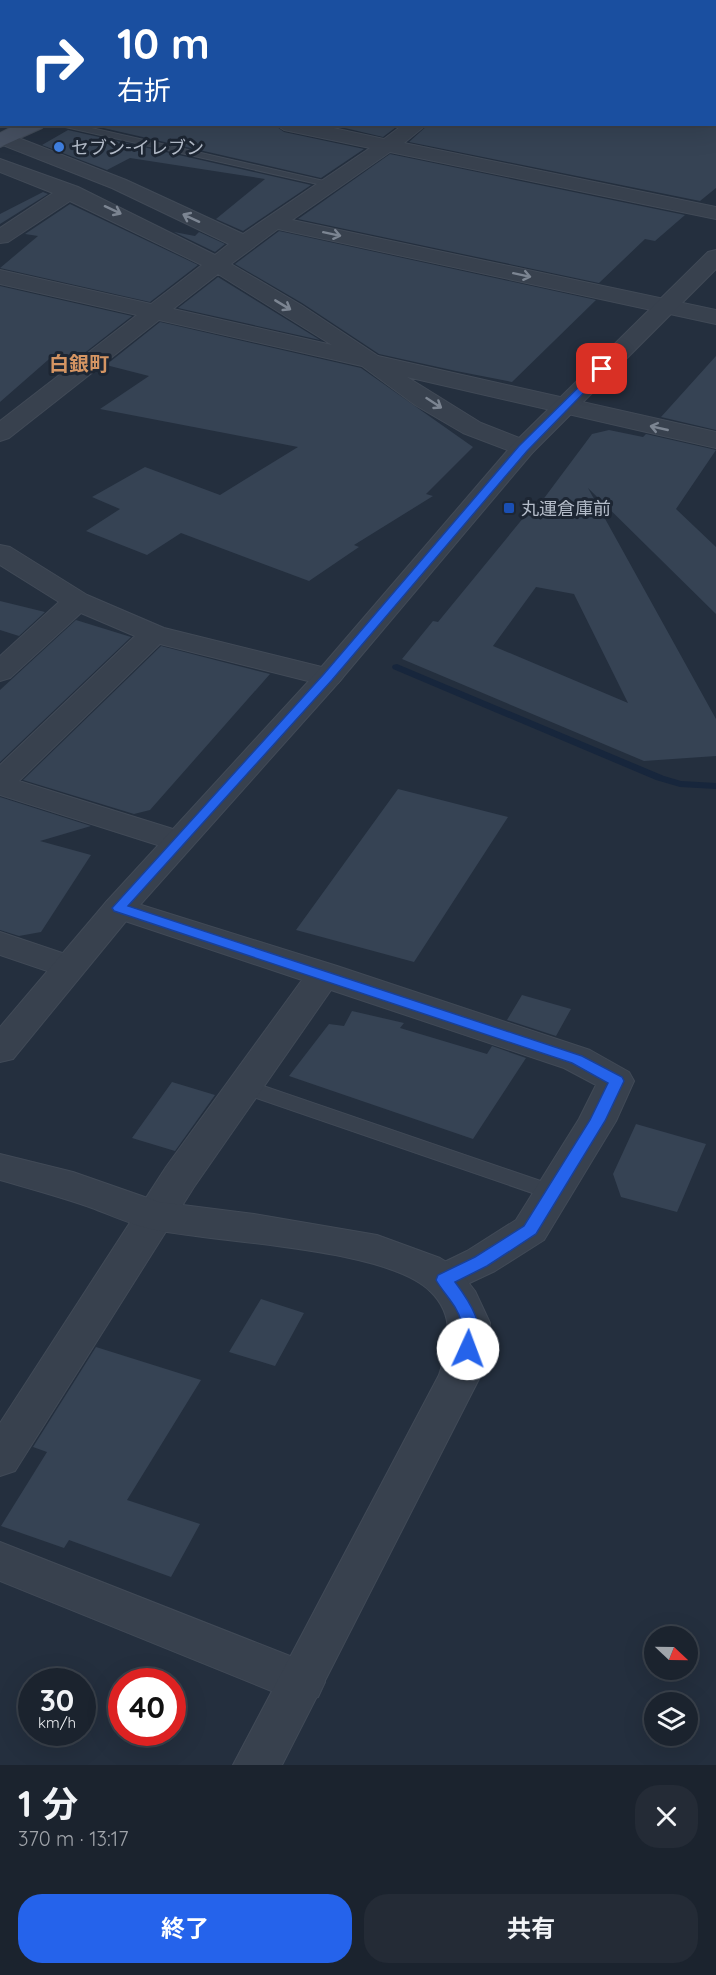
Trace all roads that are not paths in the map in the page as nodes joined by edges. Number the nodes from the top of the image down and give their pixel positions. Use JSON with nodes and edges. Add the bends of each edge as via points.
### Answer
{"nodes":[{"id":1,"x":26,"y":126,"type":"edge"},
{"id":2,"x":66,"y":126,"type":"edge"},
{"id":3,"x":293,"y":126,"type":"edge"},
{"id":4,"x":415,"y":126,"type":"edge"},
{"id":5,"x":1,"y":132,"type":"edge"},
{"id":6,"x":387,"y":146,"type":"junction"},
{"id":7,"x":0,"y":165,"type":"edge"},
{"id":8,"x":331,"y":184,"type":"junction"},
{"id":9,"x":71,"y":191,"type":"junction"},
{"id":10,"x":716,"y":213,"type":"edge"},
{"id":11,"x":274,"y":222,"type":"junction"},
{"id":12,"x":0,"y":237,"type":"edge"},
{"id":13,"x":244,"y":243,"type":"junction"},
{"id":14,"x":716,"y":257,"type":"edge"},
{"id":15,"x":217,"y":264,"type":"junction"},
{"id":16,"x":0,"y":277,"type":"edge"},
{"id":17,"x":667,"y":306,"type":"junction"},
{"id":18,"x":154,"y":312,"type":"junction"},
{"id":19,"x":716,"y":317,"type":"edge"},
{"id":20,"x":367,"y":360,"type":"junction"},
{"id":21,"x":564,"y":405,"type":"junction"},
{"id":22,"x":0,"y":433,"type":"edge"},
{"id":23,"x":716,"y":440,"type":"edge"},
{"id":24,"x":523,"y":448,"type":"junction"},
{"id":25,"x":0,"y":553,"type":"edge"},
{"id":26,"x":77,"y":601,"type":"junction"},
{"id":27,"x":154,"y":634,"type":"junction"},
{"id":28,"x":0,"y":672,"type":"edge"},
{"id":29,"x":328,"y":677,"type":"junction"},
{"id":30,"x":0,"y":784,"type":"edge"},
{"id":31,"x":178,"y":841,"type":"junction"},
{"id":32,"x":118,"y":908,"type":"junction"},
{"id":33,"x":0,"y":943,"type":"edge"},
{"id":34,"x":68,"y":967,"type":"junction"},
{"id":35,"x":326,"y":974,"type":"junction"},
{"id":36,"x":0,"y":1050,"type":"edge"},
{"id":37,"x":246,"y":1087,"type":"junction"},
{"id":38,"x":0,"y":1167,"type":"edge"},
{"id":39,"x":554,"y":1193,"type":"junction"},
{"id":40,"x":156,"y":1216,"type":"junction"},
{"id":41,"x":444,"y":1280,"type":"junction"},
{"id":42,"x":0,"y":1459,"type":"edge"},
{"id":43,"x":0,"y":1561,"type":"edge"},
{"id":44,"x":301,"y":1682,"type":"junction"},
{"id":45,"x":257,"y":1765,"type":"edge"}],
"edges":[{"from":1,"to":5,"type":"main road"},
{"from":2,"to":8,"type":"lane"},
{"from":3,"to":6,"type":"street"},
{"from":4,"to":6,"type":"street"},
{"from":13,"to":5,"type":"street","one_way":true},
{"from":6,"to":8,"type":"street"},
{"from":6,"to":10,"type":"street"},
{"from":7,"to":9,"type":"street"},
{"from":8,"to":11,"type":"street"},
{"from":9,"to":12,"type":"street"},
{"from":9,"to":15,"type":"street","one_way":true},
{"from":11,"to":13,"type":"street"},
{"from":11,"to":17,"type":"street","one_way":true},
{"from":13,"to":15,"type":"street"},
{"from":14,"to":17,"type":"street"},
{"from":15,"to":18,"type":"street"},
{"from":15,"to":20,"type":"street","one_way":true},
{"from":16,"to":18,"type":"street"},
{"from":17,"to":19,"type":"street"},
{"from":17,"to":21,"type":"street"},
{"from":18,"to":20,"type":"street"},
{"from":18,"to":22,"type":"street"},
{"from":20,"to":21,"type":"street"},
{"from":20,"to":24,"type":"street","one_way":true,"via":[[478,433]]},
{"from":23,"to":21,"type":"street","one_way":true},
{"from":21,"to":24,"type":"street"},
{"from":24,"to":29,"type":"street"},
{"from":25,"to":26,"type":"street"},
{"from":26,"to":27,"type":"street"},
{"from":26,"to":28,"type":"street"},
{"from":27,"to":29,"type":"street"},
{"from":27,"to":30,"type":"street"},
{"from":29,"to":31,"type":"street"},
{"from":30,"to":31,"type":"street"},
{"from":31,"to":32,"type":"street"},
{"from":32,"to":34,"type":"street"},
{"from":32,"to":35,"type":"street"},
{"from":33,"to":34,"type":"street"},
{"from":34,"to":36,"type":"street"},
{"from":35,"to":37,"type":"street"},
{"from":35,"to":39,"type":"street","via":[[577,1059],[616,1081]]},
{"from":37,"to":39,"type":"lane"},
{"from":37,"to":40,"type":"street"},
{"from":38,"to":40,"type":"street","via":[[59,1182]]},
{"from":39,"to":41,"type":"street","via":[[530,1230]]},
{"from":40,"to":41,"type":"street","via":[[254,1228],[377,1250],[426,1268]]},
{"from":40,"to":42,"type":"street"},
{"from":41,"to":44,"type":"street","via":[[461,1302],[470,1323],[460,1375]]},
{"from":43,"to":44,"type":"street"},
{"from":44,"to":45,"type":"street"}]}
